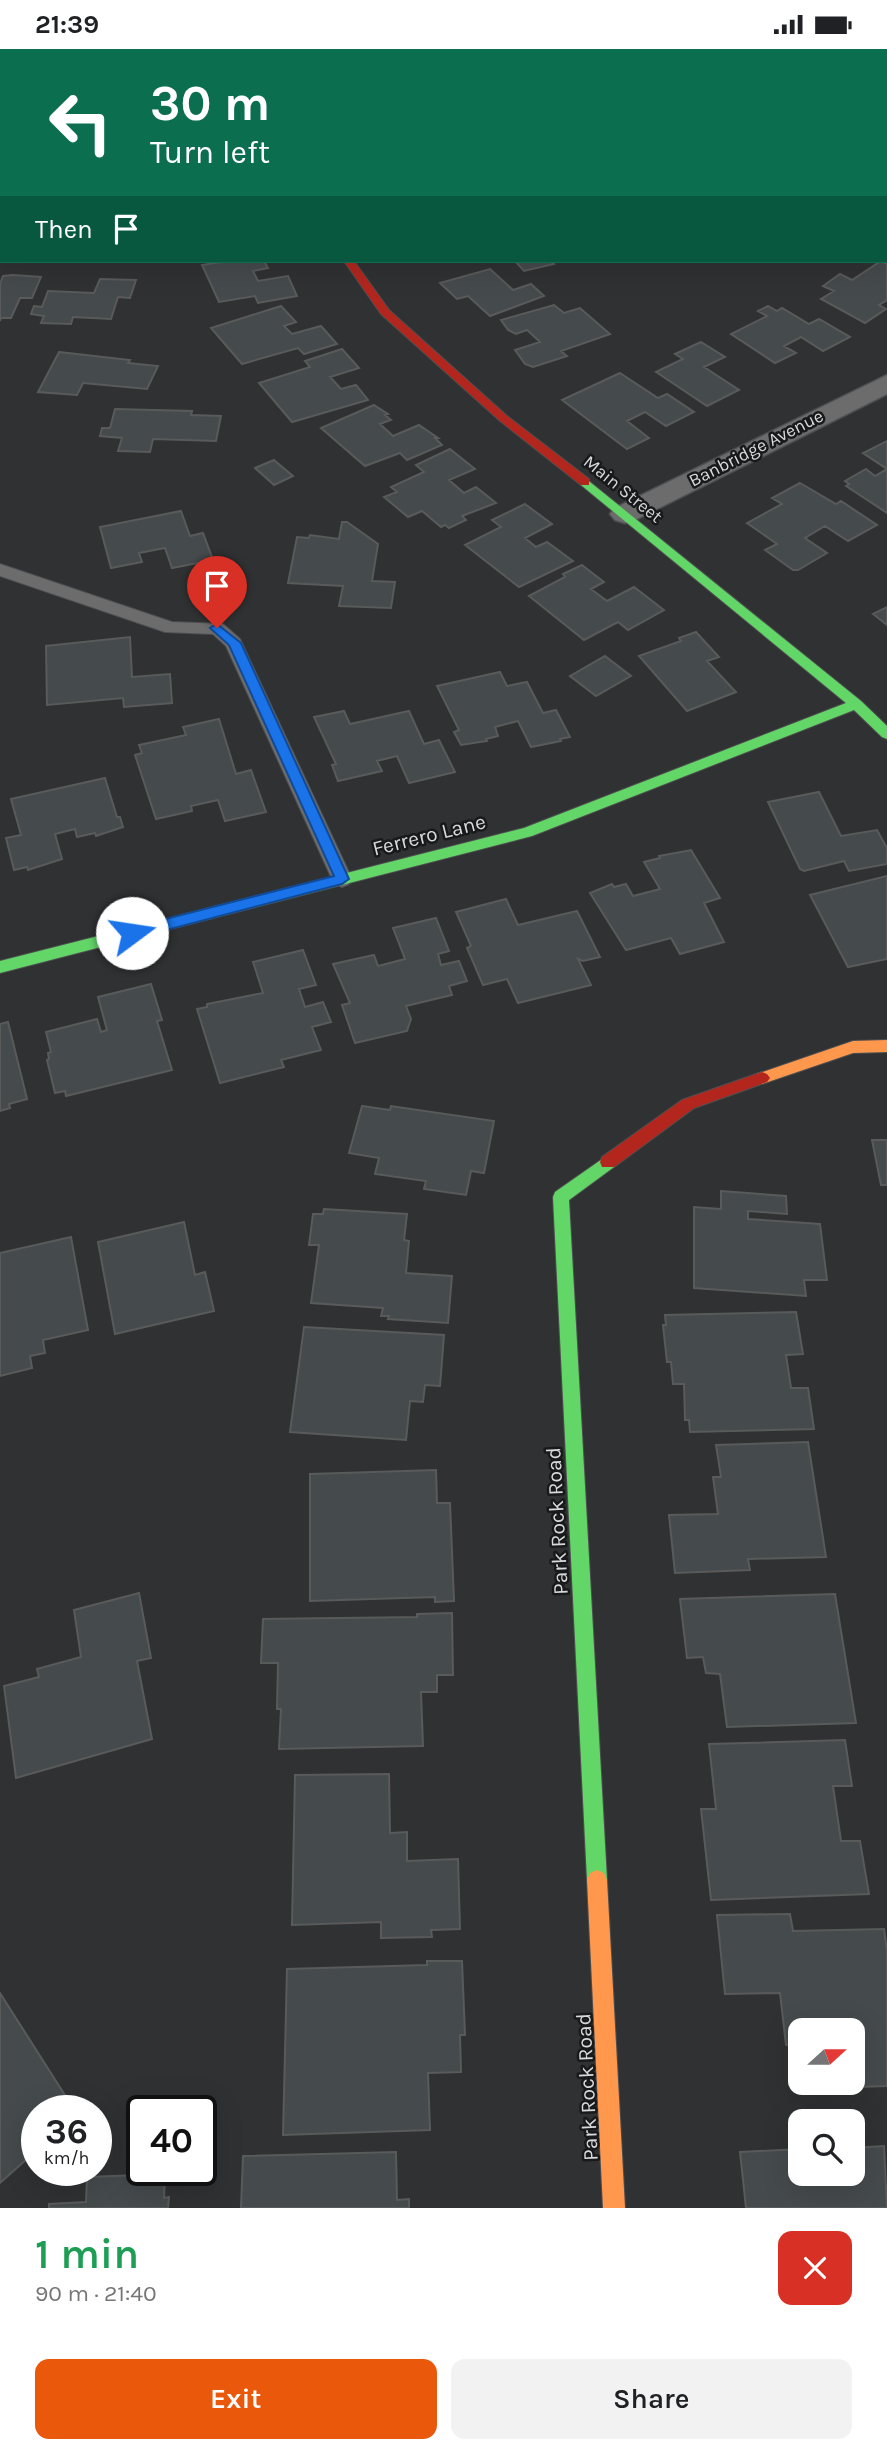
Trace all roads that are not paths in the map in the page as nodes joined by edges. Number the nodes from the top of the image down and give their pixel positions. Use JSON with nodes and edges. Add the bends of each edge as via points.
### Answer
{"nodes":[{"id":1,"x":350,"y":263,"type":"edge"},
{"id":2,"x":887,"y":383,"type":"edge"},
{"id":3,"x":625,"y":514,"type":"junction"},
{"id":4,"x":0,"y":570,"type":"edge"},
{"id":5,"x":856,"y":704,"type":"junction"},
{"id":6,"x":887,"y":734,"type":"edge"},
{"id":7,"x":342,"y":879,"type":"junction"},
{"id":8,"x":0,"y":967,"type":"edge"},
{"id":9,"x":887,"y":1046,"type":"edge"},
{"id":10,"x":614,"y":2208,"type":"edge"}],
"edges":[{"from":1,"to":3,"type":"street","name":"Main Street","via":[[385,312],[503,418]]},
{"from":2,"to":3,"type":"street","name":"Banbridge Avenue"},
{"from":3,"to":5,"type":"street","name":"Main Street"},
{"from":4,"to":7,"type":"lane","via":[[171,628],[217,628],[234,643]]},
{"from":5,"to":6,"type":"street","name":"Main Street"},
{"from":5,"to":7,"type":"street","name":"Ferrero Lane","via":[[527,832]]},
{"from":7,"to":8,"type":"street","name":"Ferrero Lane"},
{"from":9,"to":10,"type":"street","name":"Park Rock Road","via":[[853,1047],[688,1104],[561,1197]]}]}
